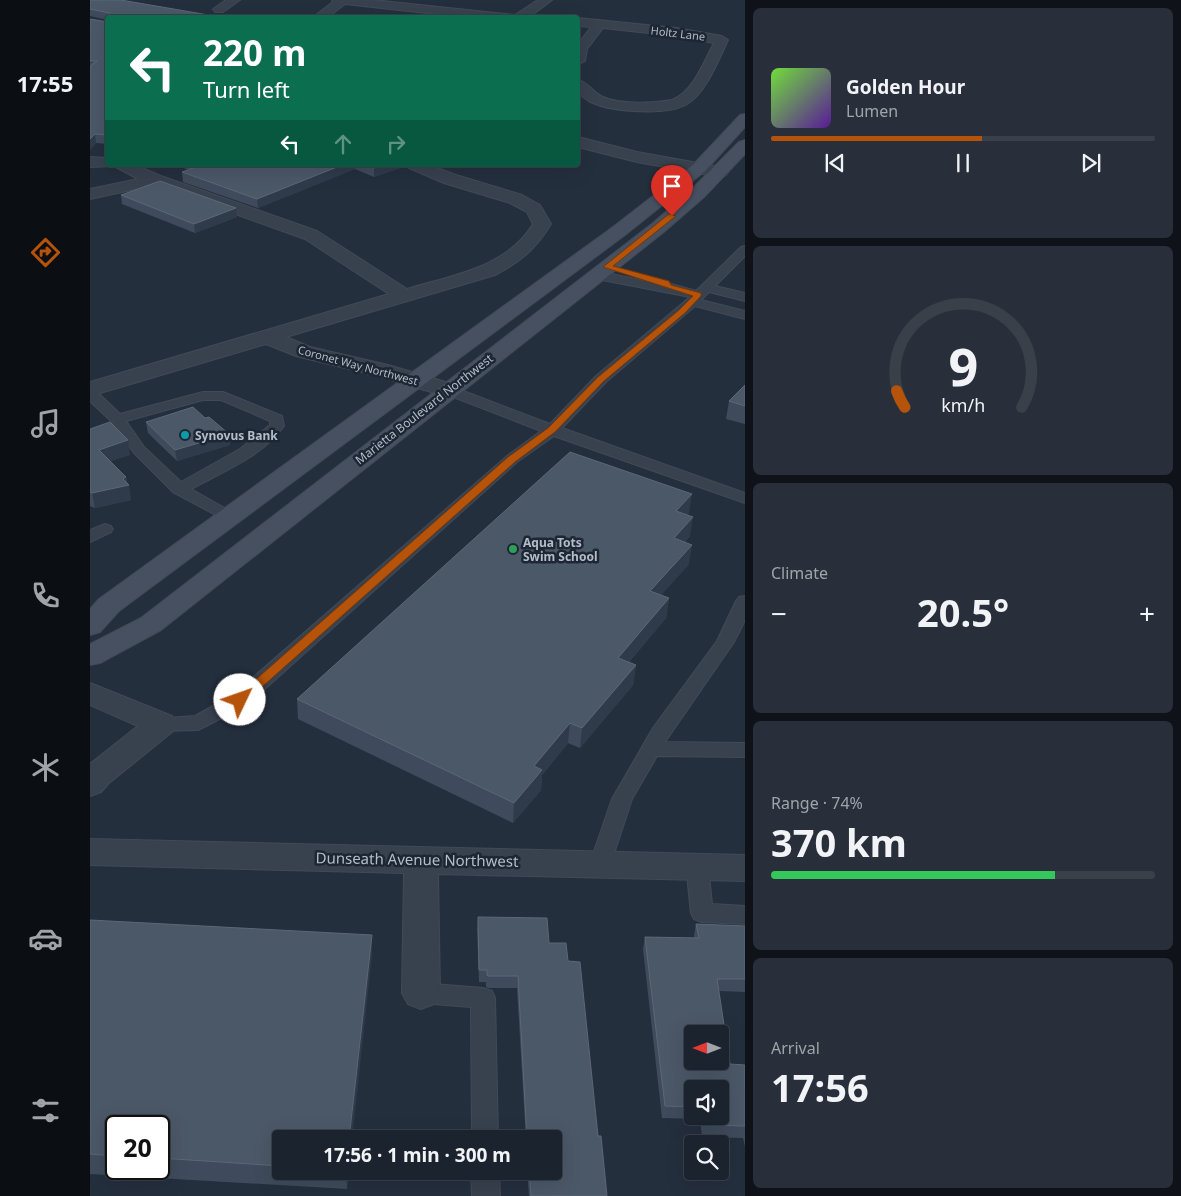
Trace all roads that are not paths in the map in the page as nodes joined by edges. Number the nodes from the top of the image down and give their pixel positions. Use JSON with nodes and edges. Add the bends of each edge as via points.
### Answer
{"nodes":[{"id":1,"x":234,"y":0,"type":"edge"},
{"id":2,"x":338,"y":0,"type":"edge"},
{"id":3,"x":343,"y":0,"type":"edge"},
{"id":4,"x":546,"y":0,"type":"edge"},
{"id":5,"x":505,"y":3,"type":"dead end"},
{"id":6,"x":219,"y":9,"type":"dead end"},
{"id":7,"x":435,"y":14,"type":"edge"},
{"id":8,"x":322,"y":15,"type":"edge"},
{"id":9,"x":488,"y":15,"type":"joint"},
{"id":10,"x":524,"y":15,"type":"edge"},
{"id":11,"x":580,"y":22,"type":"edge"},
{"id":12,"x":600,"y":24,"type":"junction"},
{"id":13,"x":580,"y":49,"type":"edge"},
{"id":14,"x":580,"y":86,"type":"edge"},
{"id":15,"x":745,"y":118,"type":"edge"},
{"id":16,"x":580,"y":143,"type":"edge"},
{"id":17,"x":745,"y":145,"type":"edge"},
{"id":18,"x":90,"y":162,"type":"edge"},
{"id":19,"x":105,"y":164,"type":"edge"},
{"id":20,"x":126,"y":167,"type":"edge"},
{"id":21,"x":420,"y":167,"type":"edge"},
{"id":22,"x":699,"y":168,"type":"junction"},
{"id":23,"x":720,"y":172,"type":"junction"},
{"id":24,"x":155,"y":180,"type":"junction"},
{"id":25,"x":90,"y":194,"type":"edge"},
{"id":26,"x":742,"y":254,"type":"edge"},
{"id":27,"x":602,"y":271,"type":"junction"},
{"id":28,"x":699,"y":295,"type":"junction"},
{"id":29,"x":403,"y":296,"type":"junction"},
{"id":30,"x":745,"y":297,"type":"edge"},
{"id":31,"x":745,"y":315,"type":"edge"},
{"id":32,"x":268,"y":336,"type":"junction"},
{"id":33,"x":414,"y":380,"type":"junction"},
{"id":34,"x":90,"y":389,"type":"edge"},
{"id":35,"x":448,"y":390,"type":"junction"},
{"id":36,"x":90,"y":393,"type":"edge"},
{"id":37,"x":117,"y":420,"type":"junction"},
{"id":38,"x":552,"y":430,"type":"junction"},
{"id":39,"x":179,"y":489,"type":"junction"},
{"id":40,"x":745,"y":498,"type":"edge"},
{"id":41,"x":229,"y":517,"type":"junction"},
{"id":42,"x":105,"y":529,"type":"dead end"},
{"id":43,"x":90,"y":537,"type":"edge"},
{"id":44,"x":745,"y":601,"type":"edge"},
{"id":45,"x":90,"y":626,"type":"edge"},
{"id":46,"x":90,"y":656,"type":"edge"},
{"id":47,"x":90,"y":693,"type":"edge"},
{"id":48,"x":161,"y":724,"type":"junction"},
{"id":49,"x":650,"y":749,"type":"junction"},
{"id":50,"x":745,"y":750,"type":"edge"},
{"id":51,"x":90,"y":784,"type":"edge"},
{"id":52,"x":90,"y":852,"type":"edge"},
{"id":53,"x":421,"y":859,"type":"junction"},
{"id":54,"x":601,"y":863,"type":"junction"},
{"id":55,"x":697,"y":866,"type":"junction"},
{"id":56,"x":745,"y":868,"type":"edge"},
{"id":57,"x":745,"y":915,"type":"edge"},
{"id":58,"x":421,"y":993,"type":"joint"},
{"id":59,"x":485,"y":1130,"type":"edge"},
{"id":60,"x":485,"y":1180,"type":"edge"},
{"id":61,"x":486,"y":1196,"type":"edge"}],
"edges":[{"from":1,"to":6,"type":"street"},
{"from":2,"to":3,"type":"street"},
{"from":3,"to":7,"type":"street"},
{"from":3,"to":8,"type":"street"},
{"from":4,"to":10,"type":"street"},
{"from":5,"to":9,"type":"street"},
{"from":7,"to":9,"type":"street"},
{"from":11,"to":12,"type":"street","name":"Holtz Lane"},
{"from":12,"to":13,"type":"street"},
{"from":12,"to":14,"type":"street","name":"Holtz Lane","via":[[722,40],[705,72],[680,102],[611,105],[596,100]]},
{"from":15,"to":22,"type":"main road"},
{"from":16,"to":22,"type":"street"},
{"from":17,"to":23,"type":"main road","name":"Marietta Boulevard Northwest"},
{"from":18,"to":19,"type":"street"},
{"from":20,"to":24,"type":"street"},
{"from":21,"to":29,"type":"street","name":"Coronet Way Northwest","via":[[516,199],[534,209],[542,224],[531,243],[516,256],[488,271]]},
{"from":22,"to":23,"type":"street"},
{"from":22,"to":33,"type":"main road","via":[[619,232]]},
{"from":23,"to":27,"type":"main road","name":"Marietta Boulevard Northwest"},
{"from":24,"to":25,"type":"street"},
{"from":24,"to":29,"type":"street","via":[[311,235]]},
{"from":26,"to":28,"type":"lane"},
{"from":27,"to":28,"type":"lane","via":[[659,288],[668,287]]},
{"from":27,"to":35,"type":"main road","name":"Marietta Boulevard Northwest"},
{"from":28,"to":30,"type":"lane"},
{"from":28,"to":31,"type":"lane"},
{"from":28,"to":38,"type":"lane","via":[[601,379]]},
{"from":29,"to":32,"type":"street","name":"Coronet Way Northwest"},
{"from":32,"to":33,"type":"street","name":"Coronet Way Northwest","via":[[303,352]]},
{"from":32,"to":34,"type":"street","name":"Coronet Way Northwest"},
{"from":33,"to":35,"type":"street","name":"Coronet Way Northwest"},
{"from":33,"to":41,"type":"main road"},
{"from":35,"to":38,"type":"lane"},
{"from":35,"to":46,"type":"main road","name":"Marietta Boulevard Northwest","via":[[151,624]]},
{"from":36,"to":37,"type":"lane"},
{"from":37,"to":39,"type":"lane","via":[[139,450]]},
{"from":37,"to":39,"type":"lane","via":[[203,396],[223,396],[277,419],[278,426],[271,434]]},
{"from":38,"to":40,"type":"lane"},
{"from":38,"to":48,"type":"lane","via":[[512,460],[240,700],[198,723]]},
{"from":39,"to":41,"type":"lane"},
{"from":41,"to":45,"type":"main road","via":[[109,605]]},
{"from":42,"to":43,"type":"lane"},
{"from":44,"to":49,"type":"lane","via":[[725,642]]},
{"from":47,"to":48,"type":"street"},
{"from":48,"to":51,"type":"street"},
{"from":49,"to":50,"type":"lane"},
{"from":49,"to":54,"type":"lane","via":[[622,799]]},
{"from":52,"to":53,"type":"street","name":"Dunseath Avenue Northwest"},
{"from":53,"to":54,"type":"street","name":"Dunseath Avenue Northwest"},
{"from":53,"to":58,"type":"street"},
{"from":54,"to":55,"type":"street","name":"Dunseath Avenue Northwest"},
{"from":55,"to":56,"type":"street","name":"Dunseath Avenue Northwest"},
{"from":55,"to":57,"type":"lane","via":[[702,913]]},
{"from":58,"to":59,"type":"lane","via":[[483,998]]},
{"from":60,"to":61,"type":"lane"}]}
